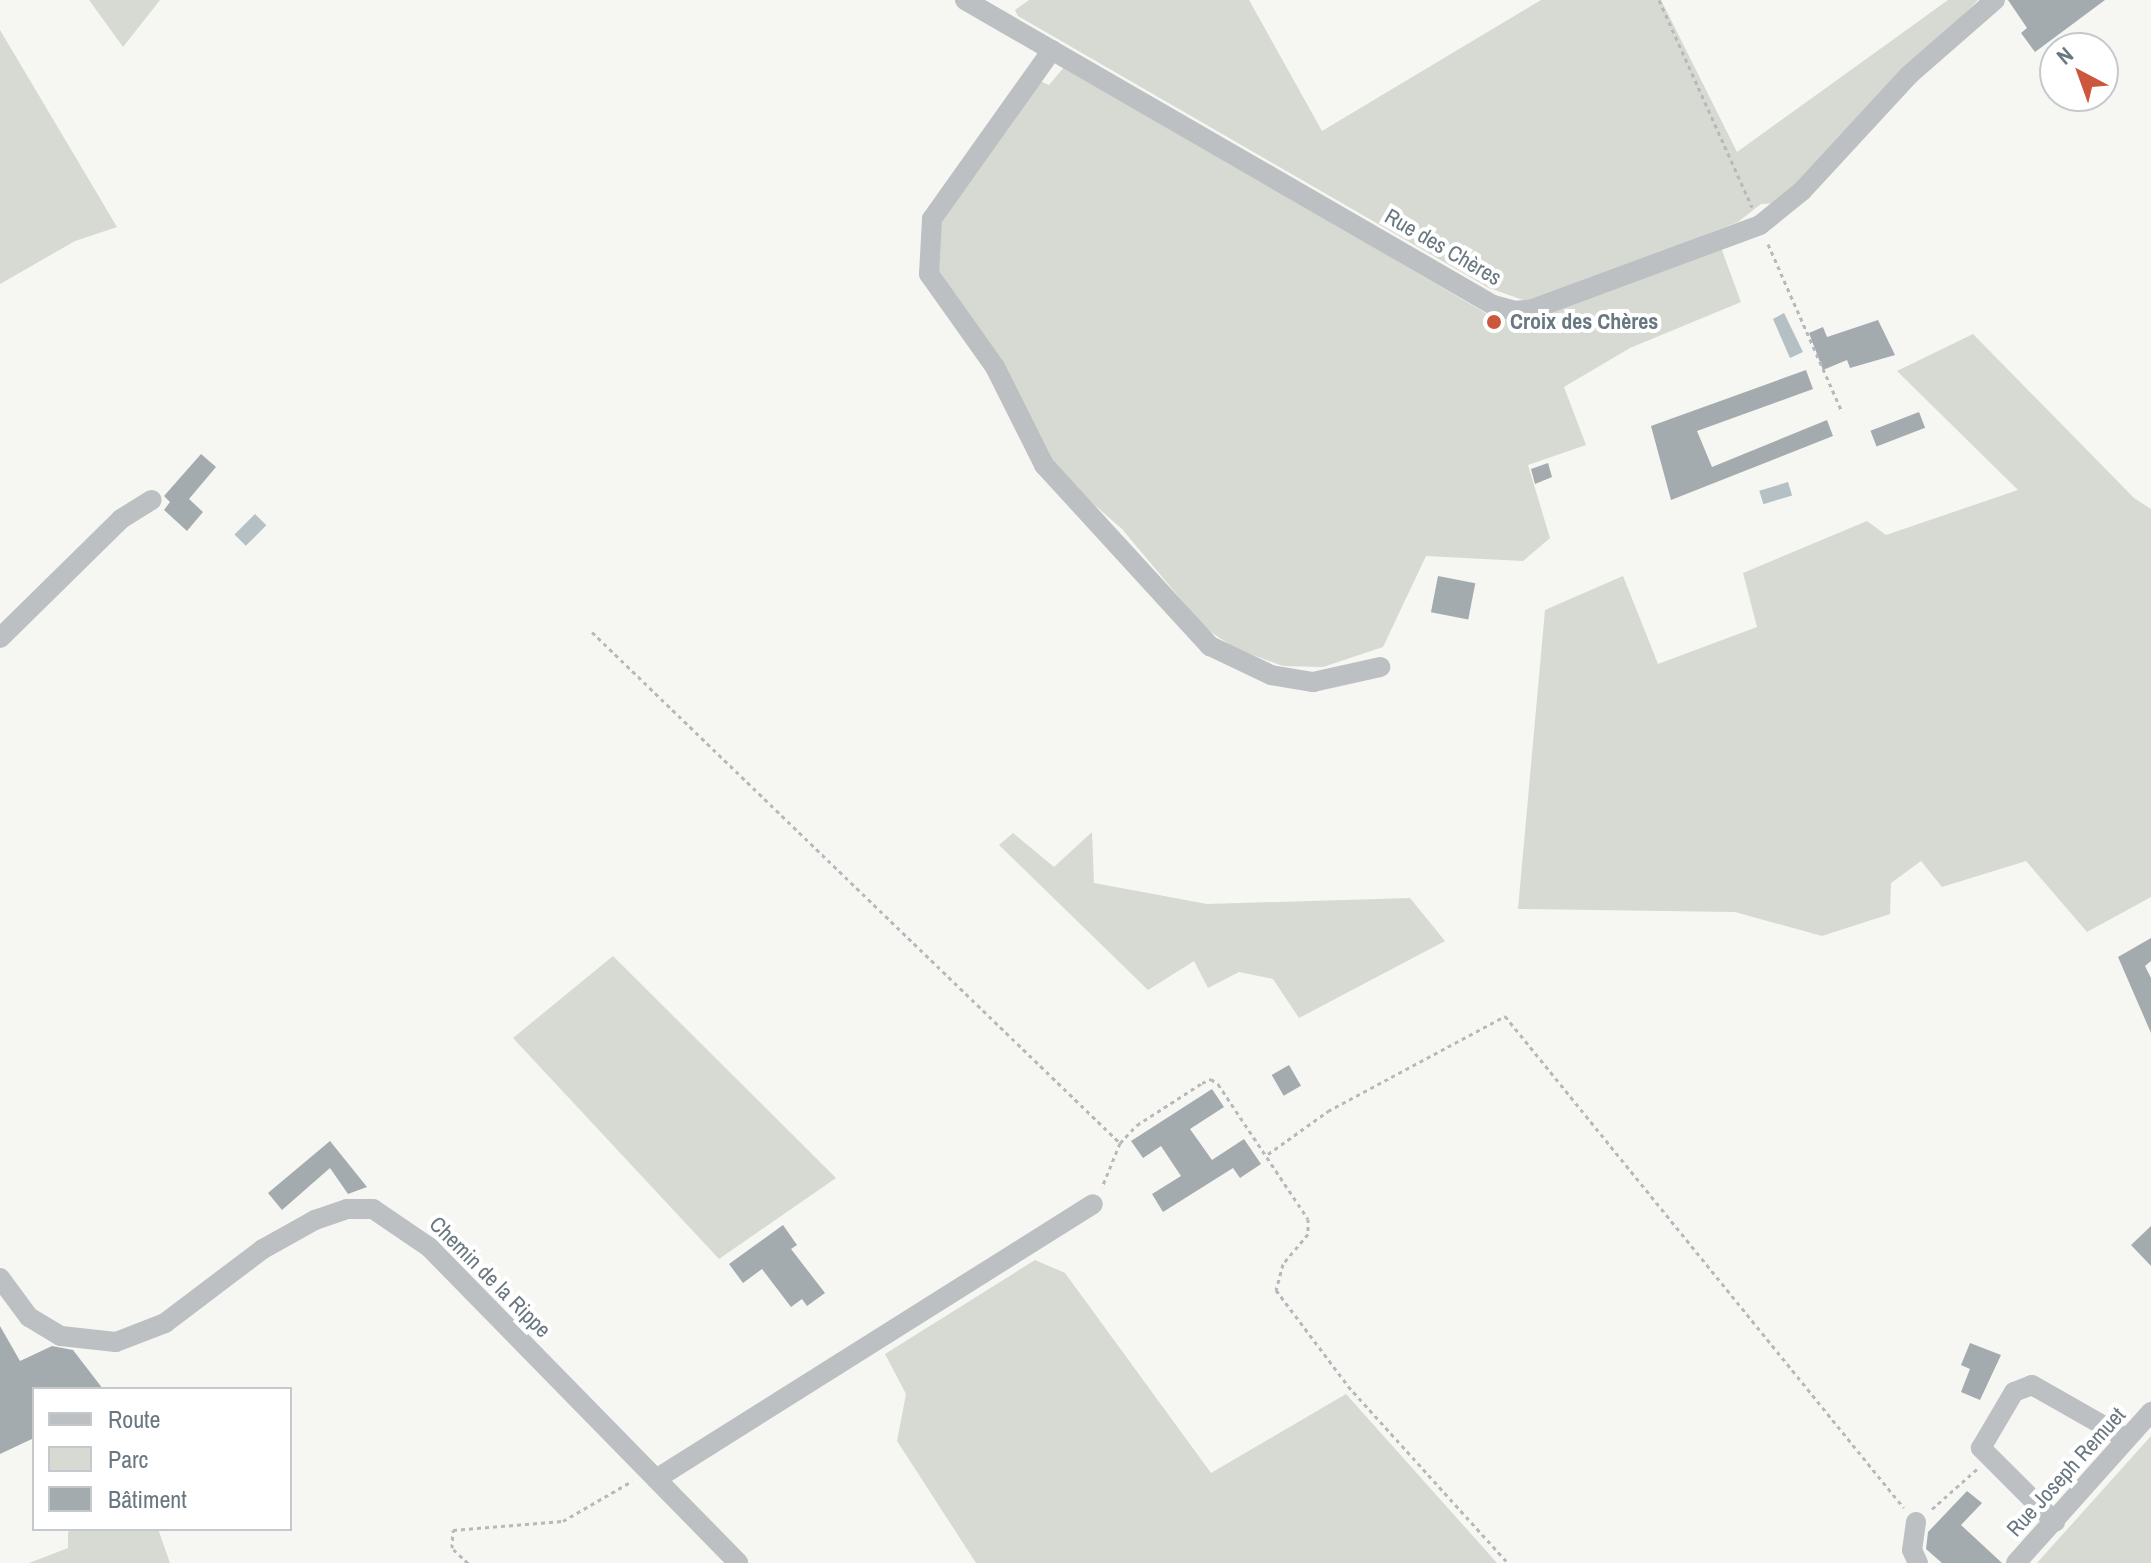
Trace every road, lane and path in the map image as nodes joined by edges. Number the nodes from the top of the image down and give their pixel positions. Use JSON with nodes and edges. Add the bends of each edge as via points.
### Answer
{"nodes":[{"id":1,"x":965,"y":0,"type":"edge"},
{"id":2,"x":1659,"y":0,"type":"edge"},
{"id":3,"x":1995,"y":0,"type":"edge"},
{"id":4,"x":1052,"y":50,"type":"junction"},
{"id":5,"x":1760,"y":225,"type":"junction"},
{"id":6,"x":1842,"y":412,"type":"dead end"},
{"id":7,"x":152,"y":500,"type":"dead end"},
{"id":8,"x":592,"y":632,"type":"dead end"},
{"id":9,"x":0,"y":638,"type":"edge"},
{"id":10,"x":1380,"y":667,"type":"dead end"},
{"id":11,"x":1120,"y":1143,"type":"junction"},
{"id":12,"x":1268,"y":1154,"type":"junction"},
{"id":13,"x":1093,"y":1204,"type":"joint"},
{"id":14,"x":0,"y":1278,"type":"edge"},
{"id":15,"x":2151,"y":1412,"type":"edge"},
{"id":16,"x":2127,"y":1439,"type":"junction"},
{"id":17,"x":1988,"y":1460,"type":"junction"},
{"id":18,"x":651,"y":1474,"type":"junction"},
{"id":19,"x":1916,"y":1522,"type":"junction"},
{"id":20,"x":2055,"y":1522,"type":"junction"},
{"id":21,"x":468,"y":1563,"type":"edge"},
{"id":22,"x":738,"y":1563,"type":"edge"},
{"id":23,"x":1508,"y":1563,"type":"edge"},
{"id":24,"x":1918,"y":1563,"type":"edge"},
{"id":25,"x":2016,"y":1563,"type":"edge"}],
"edges":[{"from":1,"to":4,"type":"street","name":"Rue des Chères"},
{"from":2,"to":5,"type":"path"},
{"from":3,"to":5,"type":"street","name":"Rue des Chères","via":[[1909,75],[1802,191]]},
{"from":4,"to":5,"type":"street","name":"Rue des Chères","via":[[1493,305],[1515,311],[1533,309]]},
{"from":4,"to":10,"type":"street","via":[[932,219],[929,274],[995,367],[1044,465],[1210,646],[1271,675],[1313,682]]},
{"from":5,"to":6,"type":"path"},
{"from":7,"to":9,"type":"street","via":[[121,519]]},
{"from":8,"to":11,"type":"path"},
{"from":11,"to":12,"type":"path","via":[[1137,1125],[1211,1079]]},
{"from":11,"to":13,"type":"path"},
{"from":12,"to":19,"type":"path","via":[[1328,1111],[1505,1016]]},
{"from":12,"to":23,"type":"path","via":[[1308,1219],[1308,1234],[1283,1264],[1276,1290],[1348,1386]]},
{"from":13,"to":18,"type":"street"},
{"from":14,"to":18,"type":"street","name":"Chemin de la Rippe","via":[[29,1317],[61,1336],[116,1342],[165,1323],[263,1249],[315,1220],[347,1209],[373,1209],[429,1247]]},
{"from":15,"to":16,"type":"street","name":"Rue Joseph Remuet"},
{"from":16,"to":17,"type":"street","via":[[2073,1404],[2026,1384],[2014,1392],[1983,1442]]},
{"from":16,"to":20,"type":"street","name":"Rue Joseph Remuet"},
{"from":17,"to":19,"type":"path"},
{"from":17,"to":20,"type":"street"},
{"from":18,"to":21,"type":"path","via":[[563,1521],[453,1530],[452,1548]]},
{"from":18,"to":22,"type":"street","name":"Chemin de la Rippe"},
{"from":19,"to":24,"type":"street","via":[[1912,1550]]},
{"from":20,"to":25,"type":"street","name":"Rue Joseph Remuet"}]}
